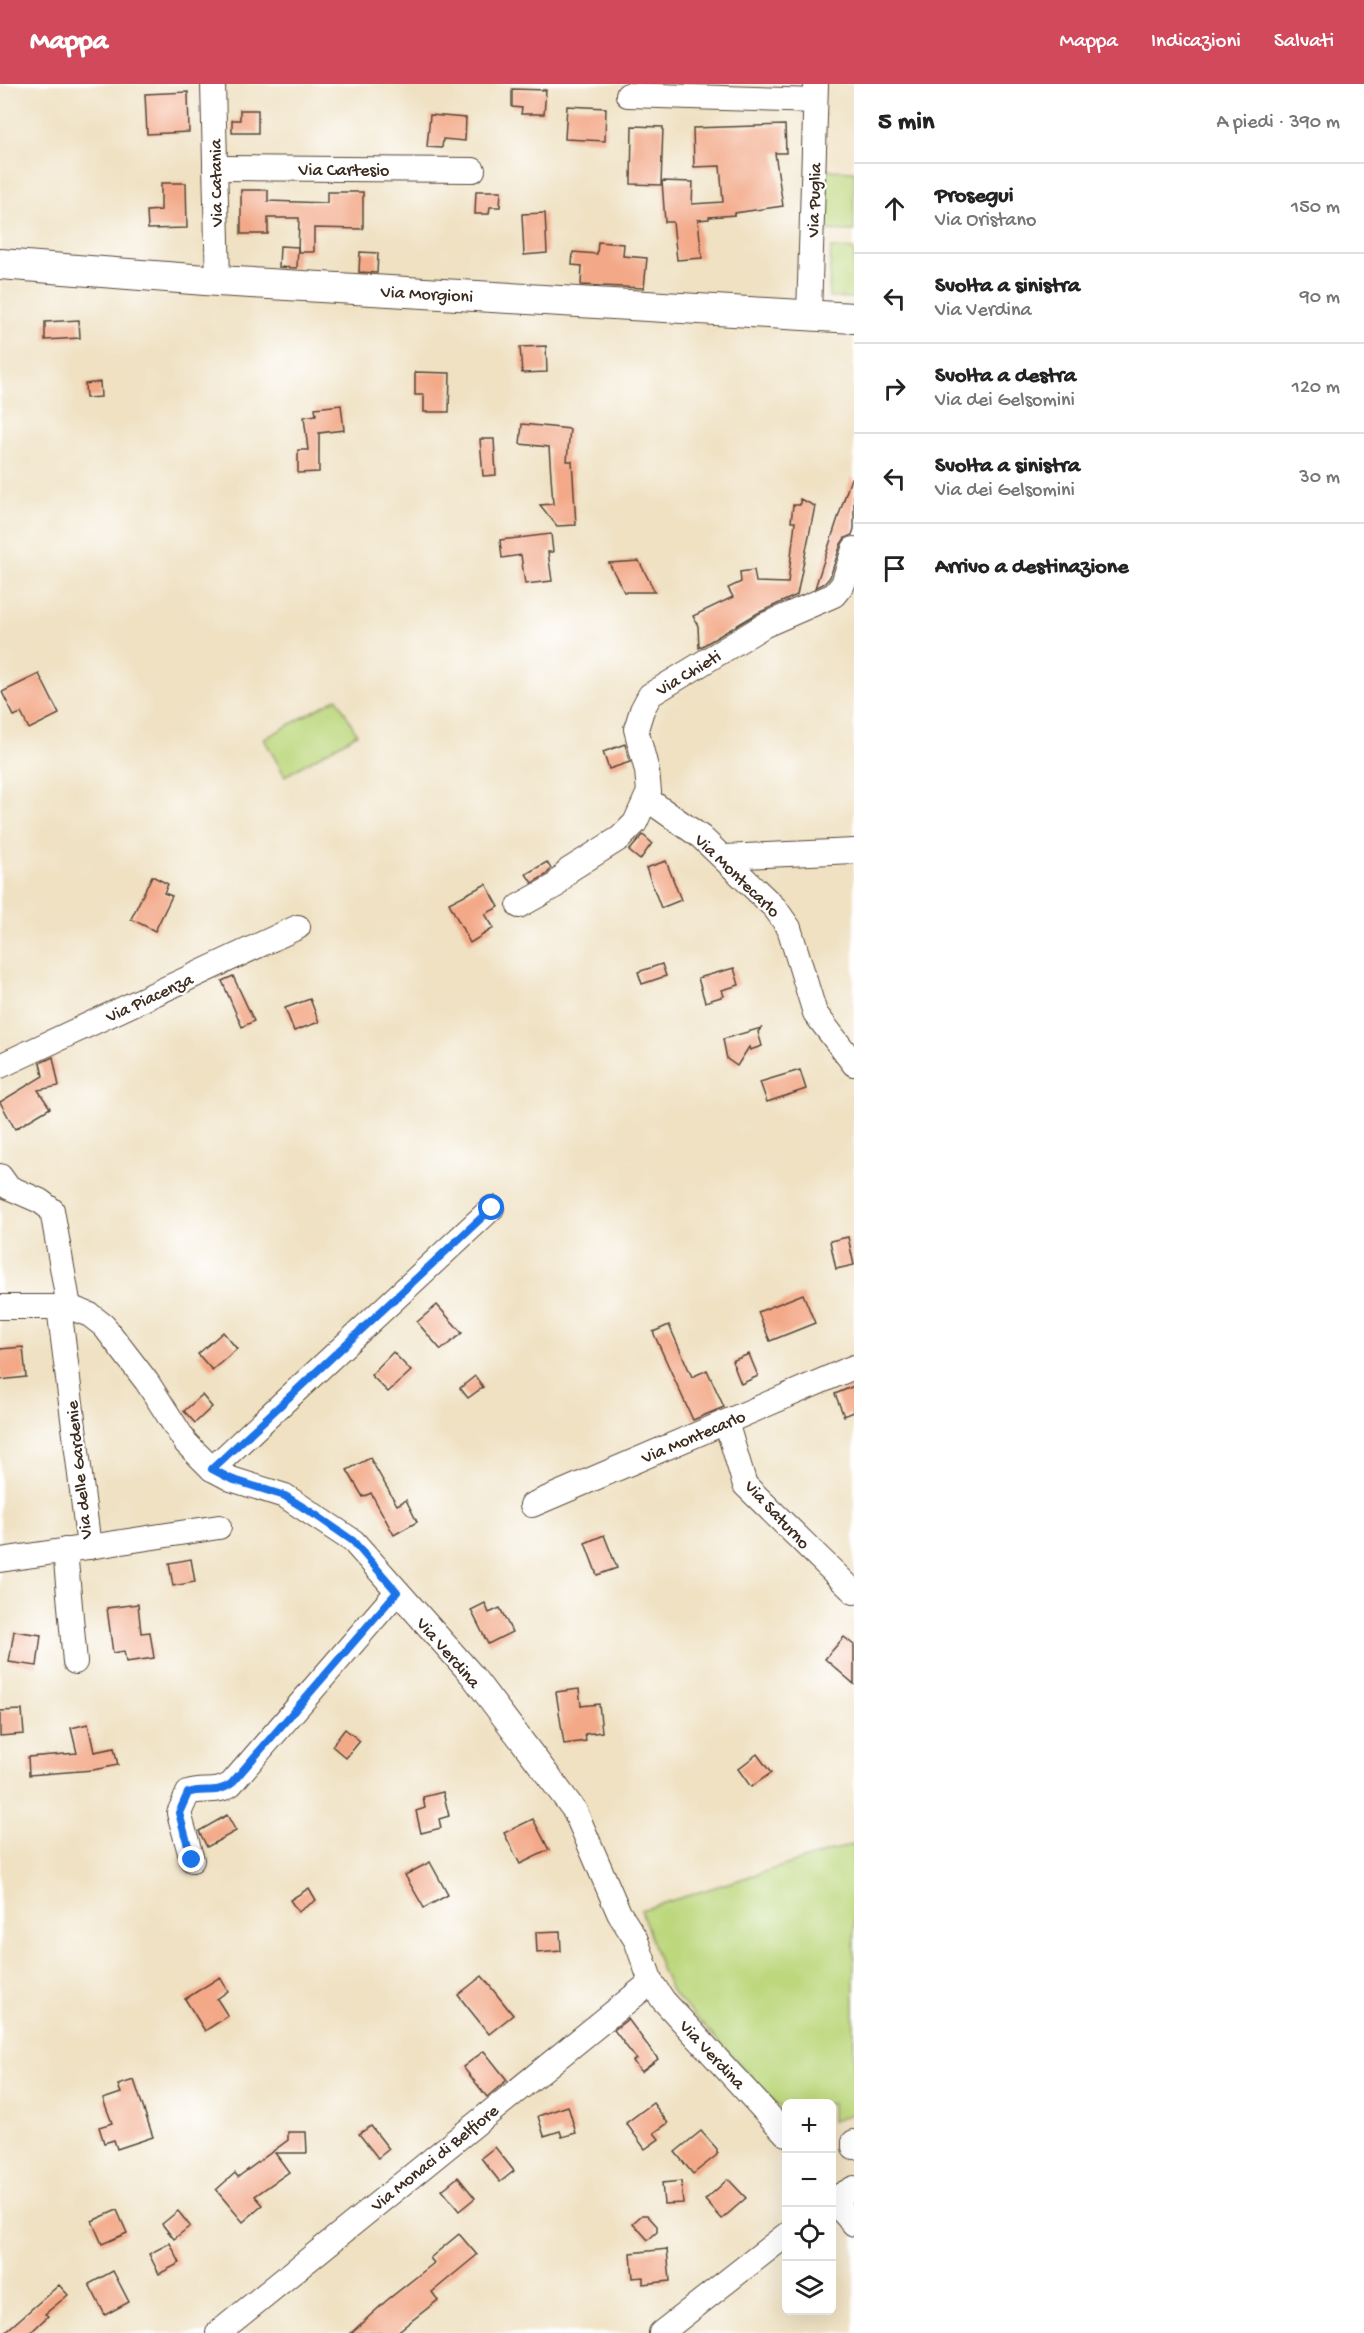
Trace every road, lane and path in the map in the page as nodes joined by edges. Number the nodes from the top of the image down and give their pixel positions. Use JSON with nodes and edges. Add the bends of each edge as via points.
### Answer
{"nodes":[{"id":1,"x":213,"y":84,"type":"edge"},
{"id":2,"x":815,"y":93,"type":"edge"},
{"id":3,"x":628,"y":94,"type":"dead end"},
{"id":4,"x":215,"y":168,"type":"junction"},
{"id":5,"x":473,"y":170,"type":"dead end"},
{"id":6,"x":0,"y":264,"type":"edge"},
{"id":7,"x":218,"y":281,"type":"junction"},
{"id":8,"x":809,"y":315,"type":"junction"},
{"id":9,"x":854,"y":318,"type":"edge"},
{"id":10,"x":854,"y":549,"type":"edge"},
{"id":11,"x":647,"y":799,"type":"junction"},
{"id":12,"x":854,"y":851,"type":"edge"},
{"id":13,"x":723,"y":856,"type":"junction"},
{"id":14,"x":519,"y":906,"type":"dead end"},
{"id":15,"x":298,"y":927,"type":"dead end"},
{"id":16,"x":854,"y":1064,"type":"edge"},
{"id":17,"x":0,"y":1066,"type":"edge"},
{"id":18,"x":0,"y":1176,"type":"edge"},
{"id":19,"x":492,"y":1208,"type":"dead end"},
{"id":20,"x":0,"y":1307,"type":"edge"},
{"id":21,"x":64,"y":1307,"type":"junction"},
{"id":22,"x":854,"y":1367,"type":"edge"},
{"id":23,"x":726,"y":1422,"type":"junction"},
{"id":24,"x":212,"y":1469,"type":"junction"},
{"id":25,"x":532,"y":1505,"type":"dead end"},
{"id":26,"x":219,"y":1527,"type":"dead end"},
{"id":27,"x":89,"y":1546,"type":"junction"},
{"id":28,"x":65,"y":1550,"type":"junction"},
{"id":29,"x":0,"y":1560,"type":"edge"},
{"id":30,"x":397,"y":1592,"type":"junction"},
{"id":31,"x":854,"y":1592,"type":"edge"},
{"id":32,"x":75,"y":1662,"type":"dead end"},
{"id":33,"x":192,"y":1860,"type":"dead end"},
{"id":34,"x":651,"y":1982,"type":"junction"},
{"id":35,"x":782,"y":2130,"type":"edge"},
{"id":36,"x":854,"y":2142,"type":"edge"},
{"id":37,"x":854,"y":2147,"type":"edge"},
{"id":38,"x":854,"y":2188,"type":"edge"},
{"id":39,"x":836,"y":2197,"type":"edge"},
{"id":40,"x":836,"y":2205,"type":"edge"},
{"id":41,"x":854,"y":2224,"type":"edge"},
{"id":42,"x":782,"y":2238,"type":"edge"},
{"id":43,"x":218,"y":2333,"type":"edge"},
{"id":44,"x":661,"y":2333,"type":"edge"}],
"edges":[{"from":1,"to":4,"type":"street","name":"Via Catania"},
{"from":2,"to":3,"type":"street"},
{"from":2,"to":8,"type":"street","name":"Via Puglia"},
{"from":4,"to":5,"type":"street","name":"Via Cartesio"},
{"from":4,"to":7,"type":"street","name":"Via Catania"},
{"from":6,"to":7,"type":"main road","name":"Via Morgioni"},
{"from":7,"to":8,"type":"main road","name":"Via Morgioni"},
{"from":8,"to":9,"type":"main road","name":"Via Morgioni"},
{"from":10,"to":11,"type":"street","name":"Via Chieti","via":[[843,584],[834,595],[765,625],[650,695],[636,729],[647,771]]},
{"from":11,"to":13,"type":"street","name":"Via Montecarlo"},
{"from":11,"to":14,"type":"street","name":"Via Chieti","via":[[635,823],[620,838],[577,864],[555,886]]},
{"from":12,"to":13,"type":"street"},
{"from":13,"to":16,"type":"street","name":"Via Montecarlo","via":[[775,908],[789,928],[815,1013]]},
{"from":15,"to":17,"type":"street","name":"Via Piacenza"},
{"from":18,"to":21,"type":"street","name":"Via delle Gardenie","via":[[8,1187],[52,1210]]},
{"from":19,"to":24,"type":"street"},
{"from":20,"to":21,"type":"street","name":"Via Verdina"},
{"from":21,"to":24,"type":"street","name":"Via Verdina","via":[[90,1316],[104,1326],[147,1382],[186,1443]]},
{"from":21,"to":27,"type":"street","name":"Via delle Gardenie"},
{"from":22,"to":23,"type":"street","name":"Via Montecarlo"},
{"from":23,"to":25,"type":"street","name":"Via Montecarlo"},
{"from":23,"to":31,"type":"street","name":"Via Saturno","via":[[745,1485]]},
{"from":24,"to":30,"type":"street","name":"Via Verdina","via":[[285,1496],[317,1516],[353,1541]]},
{"from":26,"to":27,"type":"street"},
{"from":27,"to":28,"type":"street","name":"Via delle Gardenie"},
{"from":28,"to":29,"type":"street","name":"Via delle Gardenie"},
{"from":28,"to":32,"type":"street"},
{"from":30,"to":33,"type":"street","via":[[231,1784],[212,1792],[188,1793],[179,1813]]},
{"from":30,"to":34,"type":"street","name":"Via Verdina","via":[[471,1674],[575,1811],[618,1913],[636,1940]]},
{"from":34,"to":35,"type":"street","name":"Via Verdina"},
{"from":34,"to":43,"type":"street","name":"Via Monaci di Belfiore"},
{"from":36,"to":37,"type":"street"},
{"from":38,"to":39,"type":"street"},
{"from":40,"to":41,"type":"street"},
{"from":42,"to":44,"type":"street"}]}
